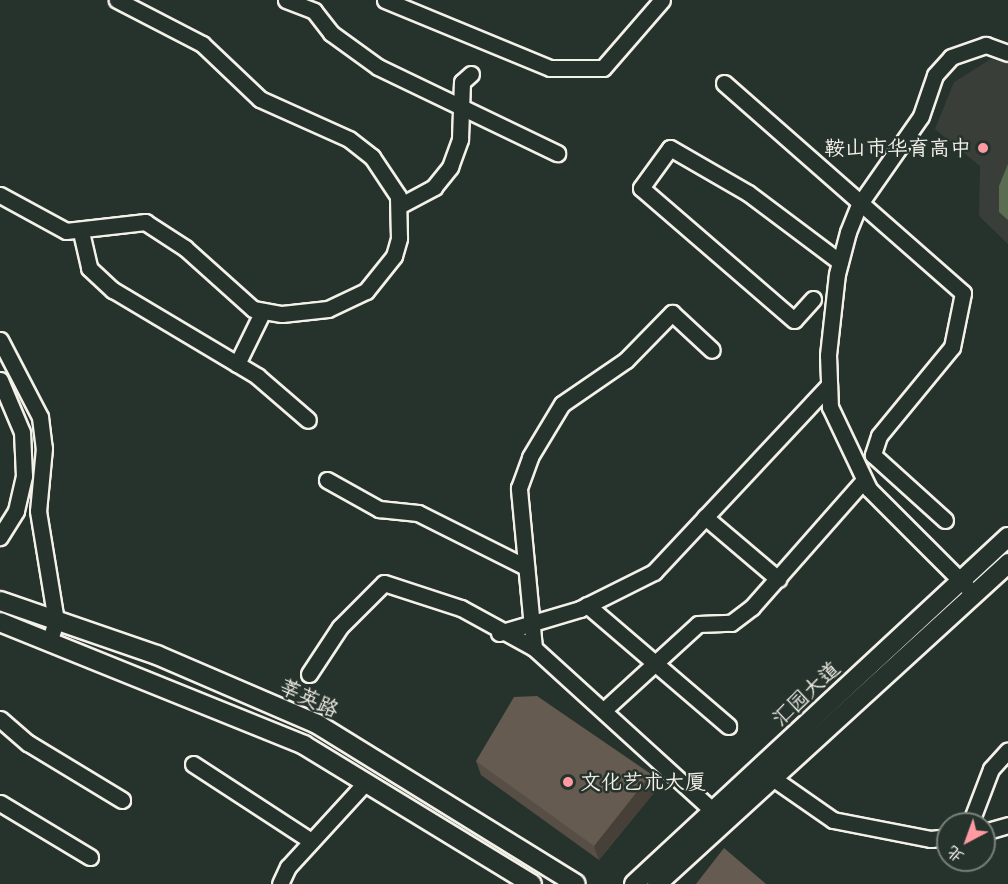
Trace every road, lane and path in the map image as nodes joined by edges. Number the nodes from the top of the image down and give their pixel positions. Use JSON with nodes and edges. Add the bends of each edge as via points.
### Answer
{"nodes":[{"id":1,"x":117,"y":0,"type":"edge"},
{"id":2,"x":285,"y":0,"type":"edge"},
{"id":3,"x":384,"y":0,"type":"edge"},
{"id":4,"x":662,"y":0,"type":"edge"},
{"id":5,"x":1008,"y":53,"type":"edge"},
{"id":6,"x":471,"y":74,"type":"dead end"},
{"id":7,"x":724,"y":83,"type":"dead end"},
{"id":8,"x":462,"y":110,"type":"junction"},
{"id":9,"x":557,"y":153,"type":"dead end"},
{"id":10,"x":0,"y":195,"type":"edge"},
{"id":11,"x":859,"y":205,"type":"junction"},
{"id":12,"x":399,"y":206,"type":"junction"},
{"id":13,"x":81,"y":232,"type":"junction"},
{"id":14,"x":840,"y":262,"type":"junction"},
{"id":15,"x":813,"y":299,"type":"dead end"},
{"id":16,"x":263,"y":311,"type":"junction"},
{"id":17,"x":0,"y":340,"type":"edge"},
{"id":18,"x":712,"y":350,"type":"dead end"},
{"id":19,"x":237,"y":364,"type":"junction"},
{"id":20,"x":0,"y":380,"type":"edge"},
{"id":21,"x":829,"y":386,"type":"junction"},
{"id":22,"x":308,"y":420,"type":"dead end"},
{"id":23,"x":327,"y":480,"type":"dead end"},
{"id":24,"x":864,"y":480,"type":"junction"},
{"id":25,"x":705,"y":517,"type":"junction"},
{"id":26,"x":945,"y":520,"type":"dead end"},
{"id":27,"x":0,"y":537,"type":"edge"},
{"id":28,"x":1008,"y":537,"type":"edge"},
{"id":29,"x":1008,"y":563,"type":"edge"},
{"id":30,"x":526,"y":567,"type":"junction"},
{"id":31,"x":778,"y":579,"type":"junction"},
{"id":32,"x":961,"y":581,"type":"junction"},
{"id":33,"x":975,"y":594,"type":"junction"},
{"id":34,"x":0,"y":601,"type":"edge"},
{"id":35,"x":587,"y":605,"type":"junction"},
{"id":36,"x":56,"y":621,"type":"junction"},
{"id":37,"x":0,"y":622,"type":"edge"},
{"id":38,"x":531,"y":624,"type":"junction"},
{"id":39,"x":499,"y":633,"type":"junction"},
{"id":40,"x":50,"y":639,"type":"junction"},
{"id":41,"x":534,"y":648,"type":"junction"},
{"id":42,"x":654,"y":663,"type":"junction"},
{"id":43,"x":309,"y":674,"type":"dead end"},
{"id":44,"x":605,"y":709,"type":"junction"},
{"id":45,"x":0,"y":719,"type":"edge"},
{"id":46,"x":728,"y":726,"type":"dead end"},
{"id":47,"x":1008,"y":750,"type":"edge"},
{"id":48,"x":193,"y":764,"type":"dead end"},
{"id":49,"x":774,"y":779,"type":"junction"},
{"id":50,"x":366,"y":782,"type":"junction"},
{"id":51,"x":122,"y":800,"type":"dead end"},
{"id":52,"x":0,"y":802,"type":"edge"},
{"id":53,"x":713,"y":811,"type":"junction"},
{"id":54,"x":975,"y":812,"type":"edge"},
{"id":55,"x":936,"y":838,"type":"edge"},
{"id":56,"x":311,"y":841,"type":"junction"},
{"id":57,"x":90,"y":857,"type":"dead end"},
{"id":58,"x":679,"y":864,"type":"junction"},
{"id":59,"x":280,"y":884,"type":"edge"},
{"id":60,"x":532,"y":884,"type":"edge"},
{"id":61,"x":576,"y":884,"type":"edge"},
{"id":62,"x":634,"y":884,"type":"edge"},
{"id":63,"x":657,"y":884,"type":"edge"},
{"id":64,"x":669,"y":884,"type":"edge"}],
"edges":[{"from":1,"to":12,"type":"street","via":[[202,44],[260,99],[349,139],[392,181]]},
{"from":2,"to":8,"type":"street","via":[[314,11],[331,33],[378,67]]},
{"from":3,"to":4,"type":"street","via":[[539,64],[603,68]]},
{"from":5,"to":11,"type":"street","via":[[986,45],[951,57],[935,75],[898,155]]},
{"from":6,"to":8,"type":"street","via":[[462,82]]},
{"from":7,"to":11,"type":"street"},
{"from":8,"to":9,"type":"street"},
{"from":8,"to":12,"type":"street","via":[[460,139],[444,178]]},
{"from":10,"to":13,"type":"street","via":[[66,231]]},
{"from":11,"to":14,"type":"street"},
{"from":11,"to":26,"type":"street","via":[[963,293],[952,347],[879,436],[873,455]]},
{"from":12,"to":16,"type":"street","via":[[394,256],[366,291],[308,315]]},
{"from":13,"to":16,"type":"street","via":[[145,222],[185,248],[253,309]]},
{"from":13,"to":19,"type":"street","via":[[88,268],[113,290]]},
{"from":14,"to":15,"type":"street","via":[[748,193],[670,148],[641,188],[794,320]]},
{"from":14,"to":21,"type":"street"},
{"from":16,"to":19,"type":"street"},
{"from":17,"to":36,"type":"street","via":[[40,417],[44,448],[38,511]]},
{"from":18,"to":30,"type":"street","via":[[672,313],[626,360],[562,404],[530,457],[519,488]]},
{"from":19,"to":22,"type":"street"},
{"from":20,"to":27,"type":"street","via":[[22,432],[24,476],[16,511]]},
{"from":21,"to":24,"type":"street","via":[[830,407]]},
{"from":21,"to":25,"type":"street"},
{"from":23,"to":30,"type":"street","via":[[378,510],[418,513]]},
{"from":24,"to":31,"type":"street"},
{"from":24,"to":32,"type":"street"},
{"from":25,"to":31,"type":"street"},
{"from":25,"to":35,"type":"street","via":[[654,572]]},
{"from":28,"to":32,"type":"main road","name":"汇园大道"},
{"from":29,"to":33,"type":"main road","name":"汇园大道"},
{"from":30,"to":38,"type":"street"},
{"from":31,"to":42,"type":"street","via":[[731,623],[699,624]]},
{"from":32,"to":33,"type":"street"},
{"from":32,"to":53,"type":"main road","name":"汇园大道"},
{"from":33,"to":49,"type":"main road","name":"汇园大道"},
{"from":34,"to":36,"type":"main road","name":"莘英路"},
{"from":35,"to":38,"type":"street"},
{"from":35,"to":42,"type":"street"},
{"from":36,"to":40,"type":"street"},
{"from":36,"to":61,"type":"main road","name":"莘英路","via":[[157,655],[317,724]]},
{"from":37,"to":40,"type":"main road"},
{"from":38,"to":39,"type":"street"},
{"from":38,"to":41,"type":"street"},
{"from":39,"to":41,"type":"street"},
{"from":39,"to":43,"type":"street","via":[[461,608],[384,583],[340,627]]},
{"from":40,"to":50,"type":"main road","via":[[304,745]]},
{"from":41,"to":44,"type":"street"},
{"from":42,"to":44,"type":"street"},
{"from":42,"to":46,"type":"street"},
{"from":44,"to":53,"type":"street"},
{"from":45,"to":51,"type":"street","via":[[28,743]]},
{"from":47,"to":54,"type":"street","via":[[991,769]]},
{"from":48,"to":56,"type":"street"},
{"from":49,"to":55,"type":"street","via":[[833,820]]},
{"from":49,"to":58,"type":"main road","name":"汇园大道"},
{"from":50,"to":56,"type":"street"},
{"from":50,"to":60,"type":"main road"},
{"from":52,"to":57,"type":"street"},
{"from":53,"to":62,"type":"main road","name":"汇园大道"},
{"from":56,"to":59,"type":"street"},
{"from":58,"to":63,"type":"main road","name":"汇园大道"},
{"from":58,"to":64,"type":"main road"}]}
